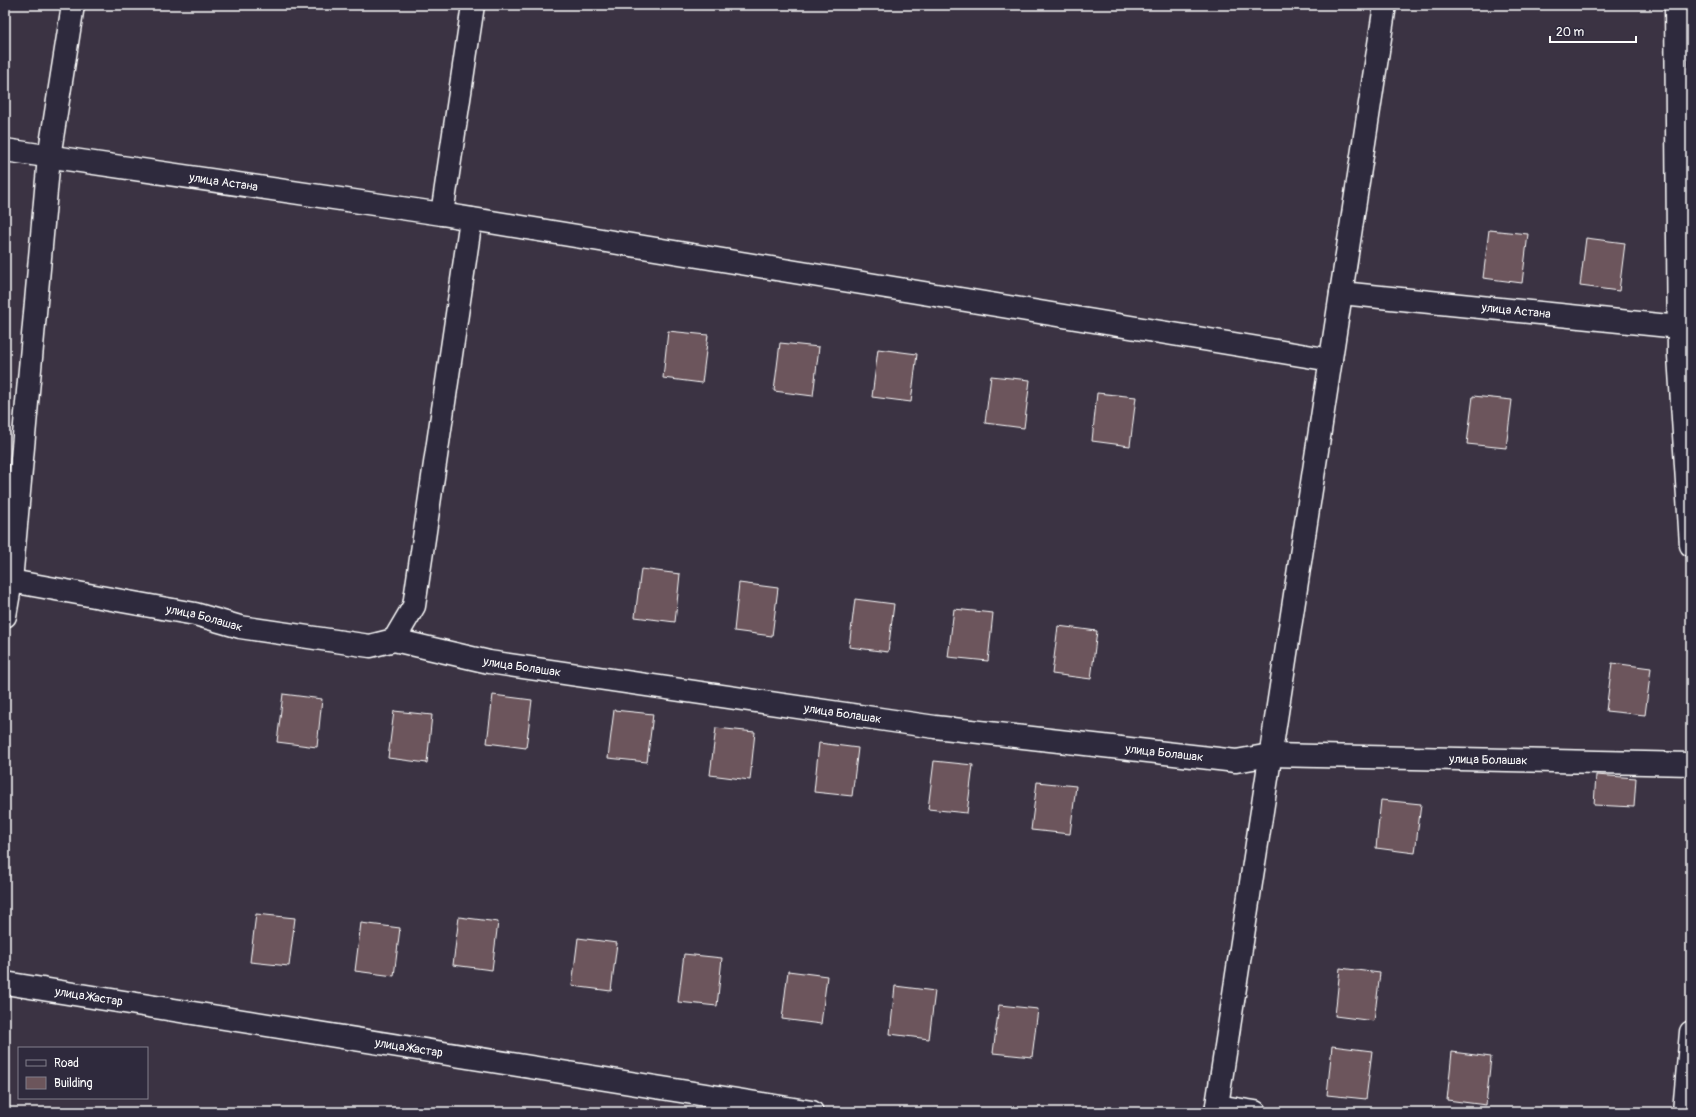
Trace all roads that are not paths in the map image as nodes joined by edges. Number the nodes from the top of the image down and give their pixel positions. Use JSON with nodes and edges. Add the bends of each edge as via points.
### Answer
{"nodes":[{"id":1,"x":73,"y":5,"type":"edge"},
{"id":2,"x":473,"y":5,"type":"edge"},
{"id":3,"x":1385,"y":5,"type":"edge"},
{"id":4,"x":1676,"y":5,"type":"edge"},
{"id":5,"x":5,"y":150,"type":"edge"},
{"id":6,"x":49,"y":157,"type":"junction"},
{"id":7,"x":442,"y":214,"type":"junction"},
{"id":8,"x":471,"y":219,"type":"junction"},
{"id":9,"x":1341,"y":293,"type":"junction"},
{"id":10,"x":1685,"y":326,"type":"edge"},
{"id":11,"x":1331,"y":360,"type":"junction"},
{"id":12,"x":1691,"y":545,"type":"edge"},
{"id":13,"x":8,"y":580,"type":"edge"},
{"id":14,"x":5,"y":616,"type":"edge"},
{"id":15,"x":394,"y":640,"type":"junction"},
{"id":16,"x":1270,"y":755,"type":"junction"},
{"id":17,"x":1691,"y":764,"type":"edge"},
{"id":18,"x":5,"y":983,"type":"edge"},
{"id":19,"x":1691,"y":1032,"type":"edge"},
{"id":20,"x":1216,"y":1109,"type":"edge"},
{"id":21,"x":812,"y":1112,"type":"edge"},
{"id":22,"x":1256,"y":1112,"type":"edge"},
{"id":23,"x":1684,"y":1112,"type":"edge"}],
"edges":[{"from":1,"to":6,"type":"street"},
{"from":2,"to":7,"type":"street"},
{"from":3,"to":9,"type":"street"},
{"from":4,"to":10,"type":"street"},
{"from":5,"to":6,"type":"street","name":"улица Астана"},
{"from":6,"to":7,"type":"street","name":"улица Астана"},
{"from":6,"to":13,"type":"street"},
{"from":7,"to":8,"type":"street","name":"улица Астана"},
{"from":8,"to":11,"type":"street","name":"улица Астана"},
{"from":8,"to":15,"type":"street","via":[[414,606]]},
{"from":9,"to":10,"type":"street","name":"улица Астана"},
{"from":9,"to":11,"type":"street"},
{"from":10,"to":12,"type":"street"},
{"from":11,"to":16,"type":"street"},
{"from":13,"to":14,"type":"street"},
{"from":13,"to":15,"type":"street","name":"улица Болашак","via":[[195,614],[240,627],[370,646]]},
{"from":15,"to":16,"type":"street","name":"улица Болашак","via":[[489,662],[935,727],[1236,761]]},
{"from":16,"to":17,"type":"street","name":"улица Болашак"},
{"from":16,"to":20,"type":"street"},
{"from":18,"to":21,"type":"street","name":"улица Жастар"},
{"from":19,"to":23,"type":"street"},
{"from":20,"to":22,"type":"street"}]}
